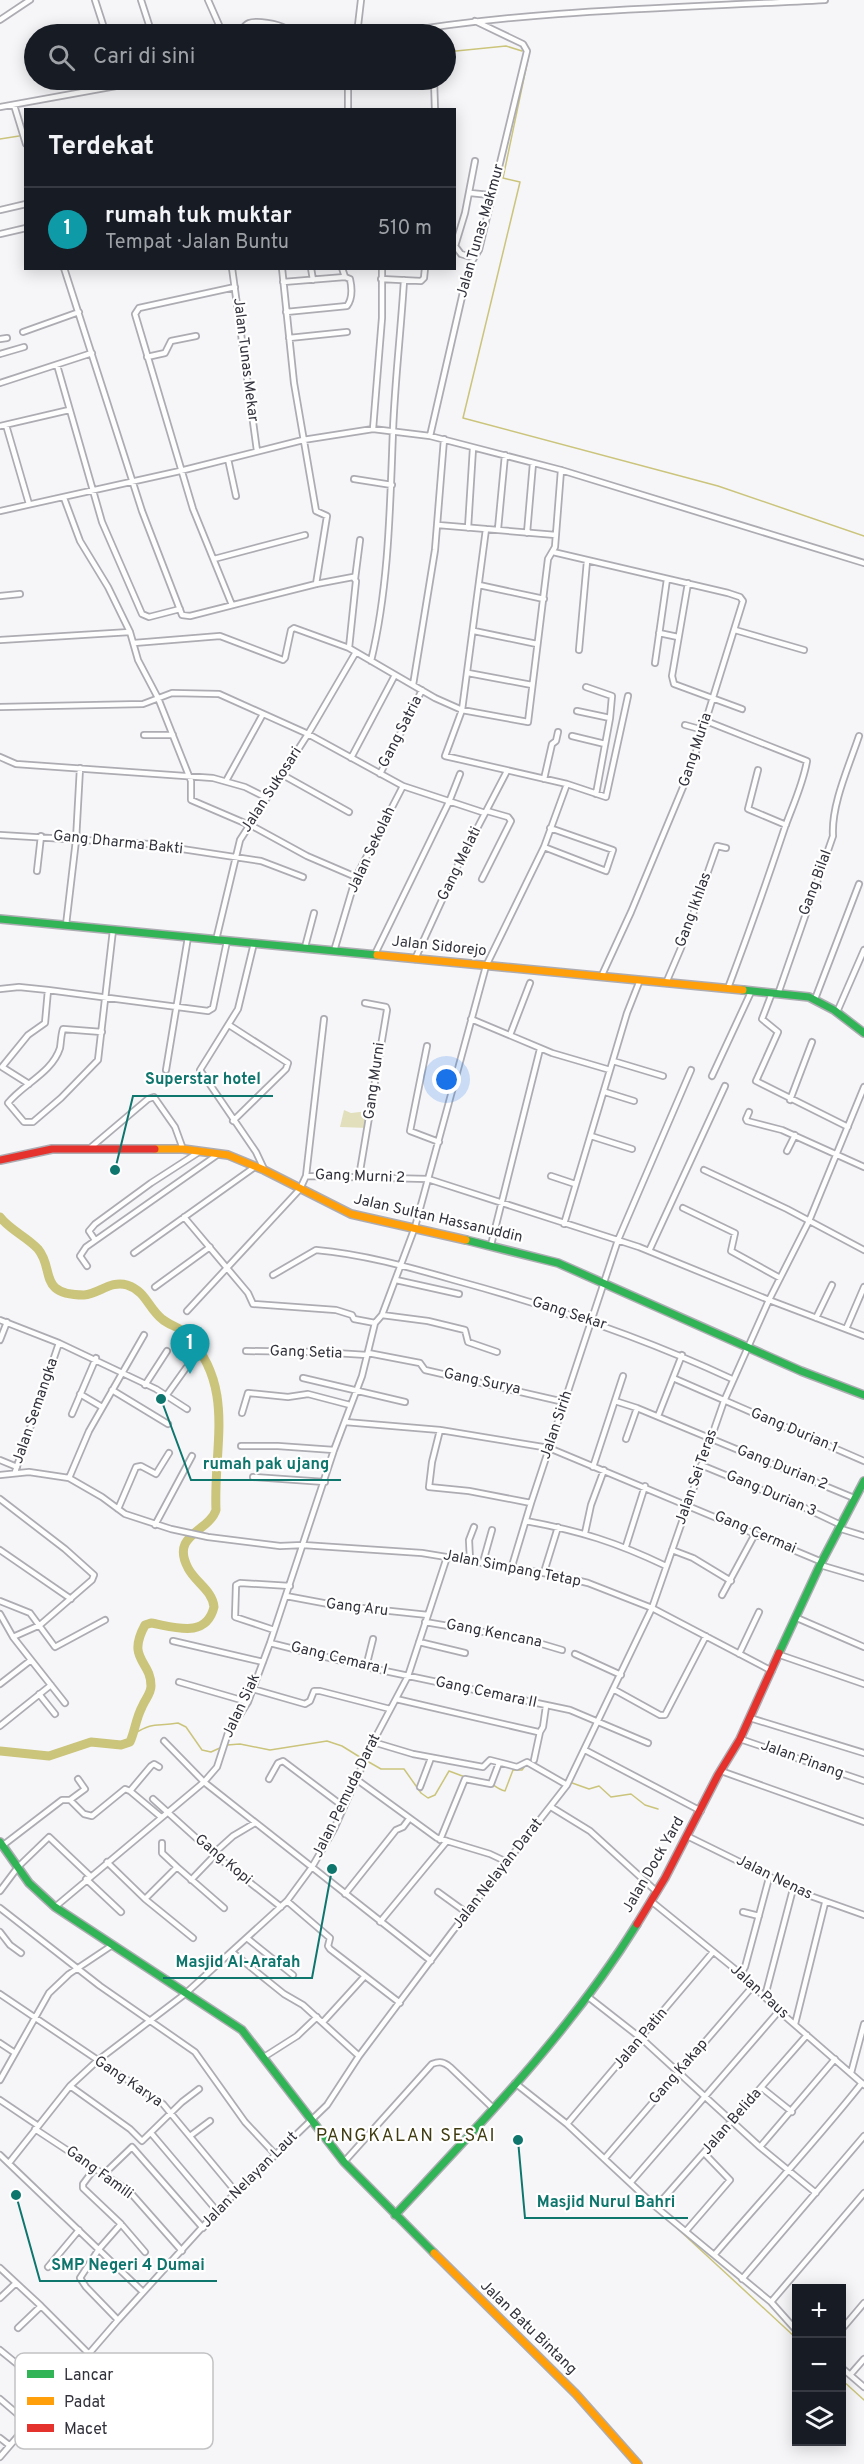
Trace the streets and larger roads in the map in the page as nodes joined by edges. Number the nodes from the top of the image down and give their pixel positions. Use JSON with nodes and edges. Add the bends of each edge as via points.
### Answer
{"nodes":[{"id":1,"x":30,"y":0,"type":"edge"},
{"id":2,"x":95,"y":0,"type":"edge"},
{"id":3,"x":141,"y":0,"type":"edge"},
{"id":4,"x":208,"y":0,"type":"edge"},
{"id":5,"x":361,"y":0,"type":"edge"},
{"id":6,"x":825,"y":0,"type":"edge"},
{"id":7,"x":0,"y":20,"type":"edge"},
{"id":8,"x":474,"y":21,"type":"junction"},
{"id":9,"x":103,"y":24,"type":"edge"},
{"id":10,"x":149,"y":24,"type":"edge"},
{"id":11,"x":219,"y":24,"type":"edge"},
{"id":12,"x":248,"y":24,"type":"edge"},
{"id":13,"x":271,"y":24,"type":"edge"},
{"id":14,"x":358,"y":24,"type":"edge"},
{"id":15,"x":455,"y":24,"type":"edge"},
{"id":16,"x":84,"y":90,"type":"edge"},
{"id":17,"x":348,"y":90,"type":"edge"},
{"id":18,"x":434,"y":90,"type":"edge"},
{"id":19,"x":14,"y":105,"type":"junction"},
{"id":20,"x":0,"y":107,"type":"edge"},
{"id":21,"x":348,"y":108,"type":"edge"},
{"id":22,"x":435,"y":108,"type":"edge"},
{"id":23,"x":24,"y":138,"type":"edge"},
{"id":24,"x":475,"y":161,"type":"dead end"},
{"id":25,"x":470,"y":192,"type":"junction"},
{"id":26,"x":490,"y":195,"type":"junction"},
{"id":27,"x":24,"y":204,"type":"edge"},
{"id":28,"x":0,"y":210,"type":"edge"},
{"id":29,"x":24,"y":228,"type":"edge"},
{"id":30,"x":0,"y":234,"type":"edge"},
{"id":31,"x":456,"y":242,"type":"edge"},
{"id":32,"x":456,"y":247,"type":"edge"},
{"id":33,"x":474,"y":258,"type":"junction"},
{"id":34,"x":65,"y":270,"type":"edge"},
{"id":35,"x":232,"y":270,"type":"edge"},
{"id":36,"x":282,"y":270,"type":"edge"},
{"id":37,"x":311,"y":270,"type":"edge"},
{"id":38,"x":343,"y":270,"type":"edge"},
{"id":39,"x":382,"y":270,"type":"edge"},
{"id":40,"x":425,"y":270,"type":"edge"},
{"id":41,"x":345,"y":277,"type":"junction"},
{"id":42,"x":381,"y":279,"type":"junction"},
{"id":43,"x":313,"y":280,"type":"junction"},
{"id":44,"x":404,"y":280,"type":"junction"},
{"id":45,"x":283,"y":282,"type":"junction"},
{"id":46,"x":235,"y":287,"type":"junction"},
{"id":47,"x":79,"y":312,"type":"junction"},
{"id":48,"x":286,"y":312,"type":"junction"},
{"id":49,"x":23,"y":332,"type":"dead end"},
{"id":50,"x":347,"y":332,"type":"dead end"},
{"id":51,"x":196,"y":336,"type":"dead end"},
{"id":52,"x":7,"y":338,"type":"dead end"},
{"id":53,"x":289,"y":338,"type":"junction"},
{"id":54,"x":0,"y":339,"type":"edge"},
{"id":55,"x":24,"y":347,"type":"dead end"},
{"id":56,"x":92,"y":353,"type":"junction"},
{"id":57,"x":0,"y":354,"type":"edge"},
{"id":58,"x":147,"y":357,"type":"junction"},
{"id":59,"x":57,"y":365,"type":"junction"},
{"id":60,"x":0,"y":383,"type":"edge"},
{"id":61,"x":69,"y":410,"type":"junction"},
{"id":62,"x":3,"y":426,"type":"edge"},
{"id":63,"x":373,"y":429,"type":"junction"},
{"id":64,"x":393,"y":431,"type":"junction"},
{"id":65,"x":430,"y":436,"type":"junction"},
{"id":66,"x":444,"y":439,"type":"junction"},
{"id":67,"x":303,"y":440,"type":"junction"},
{"id":68,"x":473,"y":448,"type":"junction"},
{"id":69,"x":257,"y":451,"type":"junction"},
{"id":70,"x":505,"y":455,"type":"junction"},
{"id":71,"x":228,"y":459,"type":"junction"},
{"id":72,"x":533,"y":463,"type":"junction"},
{"id":73,"x":561,"y":470,"type":"junction"},
{"id":74,"x":180,"y":471,"type":"junction"},
{"id":75,"x":354,"y":478,"type":"dead end"},
{"id":76,"x":133,"y":482,"type":"junction"},
{"id":77,"x":392,"y":485,"type":"junction"},
{"id":78,"x":92,"y":490,"type":"junction"},
{"id":79,"x":236,"y":496,"type":"dead end"},
{"id":80,"x":64,"y":498,"type":"junction"},
{"id":81,"x":29,"y":504,"type":"junction"},
{"id":82,"x":0,"y":511,"type":"edge"},
{"id":83,"x":438,"y":525,"type":"junction"},
{"id":84,"x":468,"y":528,"type":"junction"},
{"id":85,"x":486,"y":529,"type":"junction"},
{"id":86,"x":498,"y":529,"type":"junction"},
{"id":87,"x":527,"y":533,"type":"junction"},
{"id":88,"x":305,"y":535,"type":"dead end"},
{"id":89,"x":556,"y":535,"type":"junction"},
{"id":90,"x":360,"y":540,"type":"dead end"},
{"id":91,"x":553,"y":552,"type":"junction"},
{"id":92,"x":213,"y":559,"type":"junction"},
{"id":93,"x":587,"y":561,"type":"junction"},
{"id":94,"x":864,"y":563,"type":"edge"},
{"id":95,"x":355,"y":579,"type":"junction"},
{"id":96,"x":667,"y":579,"type":"junction"},
{"id":97,"x":688,"y":583,"type":"junction"},
{"id":98,"x":316,"y":584,"type":"junction"},
{"id":99,"x":479,"y":585,"type":"junction"},
{"id":100,"x":20,"y":594,"type":"dead end"},
{"id":101,"x":0,"y":596,"type":"edge"},
{"id":102,"x":544,"y":598,"type":"junction"},
{"id":103,"x":232,"y":605,"type":"junction"},
{"id":104,"x":180,"y":609,"type":"junction"},
{"id":105,"x":735,"y":630,"type":"junction"},
{"id":106,"x":130,"y":632,"type":"junction"},
{"id":107,"x":474,"y":632,"type":"junction"},
{"id":108,"x":659,"y":633,"type":"junction"},
{"id":109,"x":678,"y":637,"type":"junction"},
{"id":110,"x":0,"y":640,"type":"edge"},
{"id":111,"x":134,"y":643,"type":"junction"},
{"id":112,"x":537,"y":644,"type":"junction"},
{"id":113,"x":349,"y":648,"type":"junction"},
{"id":114,"x":579,"y":650,"type":"dead end"},
{"id":115,"x":804,"y":650,"type":"dead end"},
{"id":116,"x":356,"y":651,"type":"junction"},
{"id":117,"x":371,"y":661,"type":"junction"},
{"id":118,"x":655,"y":663,"type":"dead end"},
{"id":119,"x":468,"y":673,"type":"junction"},
{"id":120,"x":395,"y":675,"type":"junction"},
{"id":121,"x":532,"y":684,"type":"junction"},
{"id":122,"x":413,"y":685,"type":"junction"},
{"id":123,"x":586,"y":687,"type":"dead end"},
{"id":124,"x":422,"y":690,"type":"junction"},
{"id":125,"x":628,"y":696,"type":"dead end"},
{"id":126,"x":158,"y":698,"type":"junction"},
{"id":127,"x":712,"y":699,"type":"junction"},
{"id":128,"x":0,"y":707,"type":"edge"},
{"id":129,"x":742,"y":709,"type":"dead end"},
{"id":130,"x":462,"y":710,"type":"junction"},
{"id":131,"x":577,"y":711,"type":"dead end"},
{"id":132,"x":263,"y":714,"type":"junction"},
{"id":133,"x":610,"y":718,"type":"junction"},
{"id":134,"x":706,"y":722,"type":"junction"},
{"id":135,"x":685,"y":725,"type":"dead end"},
{"id":136,"x":703,"y":730,"type":"junction"},
{"id":137,"x":558,"y":732,"type":"dead end"},
{"id":138,"x":308,"y":734,"type":"junction"},
{"id":139,"x":144,"y":735,"type":"dead end"},
{"id":140,"x":173,"y":735,"type":"junction"},
{"id":141,"x":572,"y":736,"type":"dead end"},
{"id":142,"x":859,"y":736,"type":"dead end"},
{"id":143,"x":605,"y":744,"type":"junction"},
{"id":144,"x":0,"y":757,"type":"edge"},
{"id":145,"x":351,"y":758,"type":"junction"},
{"id":146,"x":80,"y":768,"type":"junction"},
{"id":147,"x":758,"y":770,"type":"dead end"},
{"id":148,"x":507,"y":771,"type":"junction"},
{"id":149,"x":281,"y":774,"type":"junction"},
{"id":150,"x":380,"y":774,"type":"junction"},
{"id":151,"x":460,"y":774,"type":"dead end"},
{"id":152,"x":188,"y":776,"type":"junction"},
{"id":153,"x":544,"y":779,"type":"junction"},
{"id":154,"x":226,"y":781,"type":"junction"},
{"id":155,"x":567,"y":784,"type":"junction"},
{"id":156,"x":403,"y":786,"type":"junction"},
{"id":157,"x":596,"y":794,"type":"junction"},
{"id":158,"x":266,"y":797,"type":"junction"},
{"id":159,"x":449,"y":802,"type":"junction"},
{"id":160,"x":349,"y":812,"type":"dead end"},
{"id":161,"x":486,"y":812,"type":"junction"},
{"id":162,"x":248,"y":824,"type":"junction"},
{"id":163,"x":786,"y":825,"type":"junction"},
{"id":164,"x":550,"y":828,"type":"junction"},
{"id":165,"x":0,"y":835,"type":"edge"},
{"id":166,"x":41,"y":836,"type":"junction"},
{"id":167,"x":76,"y":840,"type":"junction"},
{"id":168,"x":544,"y":847,"type":"junction"},
{"id":169,"x":726,"y":848,"type":"dead end"},
{"id":170,"x":235,"y":857,"type":"junction"},
{"id":171,"x":37,"y":871,"type":"dead end"},
{"id":172,"x":303,"y":877,"type":"dead end"},
{"id":173,"x":356,"y":877,"type":"junction"},
{"id":174,"x":482,"y":879,"type":"dead end"},
{"id":175,"x":859,"y":884,"type":"dead end"},
{"id":176,"x":314,"y":913,"type":"dead end"},
{"id":177,"x":0,"y":919,"type":"edge"},
{"id":178,"x":66,"y":925,"type":"junction"},
{"id":179,"x":113,"y":930,"type":"junction"},
{"id":180,"x":188,"y":937,"type":"junction"},
{"id":181,"x":216,"y":940,"type":"junction"},
{"id":182,"x":227,"y":940,"type":"junction"},
{"id":183,"x":254,"y":943,"type":"junction"},
{"id":184,"x":305,"y":947,"type":"junction"},
{"id":185,"x":864,"y":950,"type":"edge"},
{"id":186,"x":334,"y":951,"type":"junction"},
{"id":187,"x":375,"y":954,"type":"junction"},
{"id":188,"x":415,"y":959,"type":"junction"},
{"id":189,"x":486,"y":966,"type":"junction"},
{"id":190,"x":602,"y":975,"type":"junction"},
{"id":191,"x":640,"y":980,"type":"junction"},
{"id":192,"x":530,"y":983,"type":"dead end"},
{"id":193,"x":666,"y":983,"type":"junction"},
{"id":194,"x":728,"y":988,"type":"junction"},
{"id":195,"x":0,"y":989,"type":"edge"},
{"id":196,"x":48,"y":990,"type":"junction"},
{"id":197,"x":751,"y":992,"type":"junction"},
{"id":198,"x":775,"y":994,"type":"junction"},
{"id":199,"x":104,"y":998,"type":"junction"},
{"id":200,"x":815,"y":999,"type":"junction"},
{"id":201,"x":365,"y":1003,"type":"dead end"},
{"id":202,"x":176,"y":1008,"type":"junction"},
{"id":203,"x":837,"y":1012,"type":"junction"},
{"id":204,"x":324,"y":1019,"type":"dead end"},
{"id":205,"x":471,"y":1019,"type":"junction"},
{"id":206,"x":229,"y":1025,"type":"junction"},
{"id":207,"x":102,"y":1032,"type":"junction"},
{"id":208,"x":864,"y":1033,"type":"edge"},
{"id":209,"x":510,"y":1035,"type":"junction"},
{"id":210,"x":812,"y":1042,"type":"dead end"},
{"id":211,"x":427,"y":1046,"type":"dead end"},
{"id":212,"x":540,"y":1049,"type":"junction"},
{"id":213,"x":613,"y":1061,"type":"junction"},
{"id":214,"x":166,"y":1070,"type":"dead end"},
{"id":215,"x":610,"y":1070,"type":"junction"},
{"id":216,"x":691,"y":1070,"type":"dead end"},
{"id":217,"x":663,"y":1076,"type":"dead end"},
{"id":218,"x":712,"y":1076,"type":"dead end"},
{"id":219,"x":30,"y":1084,"type":"junction"},
{"id":220,"x":725,"y":1086,"type":"dead end"},
{"id":221,"x":864,"y":1087,"type":"edge"},
{"id":222,"x":604,"y":1092,"type":"junction"},
{"id":223,"x":790,"y":1100,"type":"junction"},
{"id":224,"x":634,"y":1101,"type":"dead end"},
{"id":225,"x":749,"y":1112,"type":"dead end"},
{"id":226,"x":233,"y":1121,"type":"junction"},
{"id":227,"x":848,"y":1127,"type":"junction"},
{"id":228,"x":591,"y":1136,"type":"junction"},
{"id":229,"x":795,"y":1136,"type":"junction"},
{"id":230,"x":439,"y":1142,"type":"junction"},
{"id":231,"x":89,"y":1149,"type":"junction"},
{"id":232,"x":183,"y":1149,"type":"junction"},
{"id":233,"x":632,"y":1149,"type":"dead end"},
{"id":234,"x":202,"y":1151,"type":"junction"},
{"id":235,"x":787,"y":1151,"type":"dead end"},
{"id":236,"x":220,"y":1153,"type":"junction"},
{"id":237,"x":838,"y":1154,"type":"junction"},
{"id":238,"x":0,"y":1160,"type":"edge"},
{"id":239,"x":256,"y":1166,"type":"junction"},
{"id":240,"x":864,"y":1167,"type":"edge"},
{"id":241,"x":264,"y":1170,"type":"junction"},
{"id":242,"x":704,"y":1170,"type":"dead end"},
{"id":243,"x":306,"y":1176,"type":"junction"},
{"id":244,"x":551,"y":1176,"type":"dead end"},
{"id":245,"x":359,"y":1177,"type":"junction"},
{"id":246,"x":428,"y":1179,"type":"junction"},
{"id":247,"x":575,"y":1184,"type":"junction"},
{"id":248,"x":300,"y":1189,"type":"junction"},
{"id":249,"x":502,"y":1202,"type":"junction"},
{"id":250,"x":683,"y":1208,"type":"dead end"},
{"id":251,"x":184,"y":1217,"type":"junction"},
{"id":252,"x":809,"y":1221,"type":"junction"},
{"id":253,"x":564,"y":1224,"type":"junction"},
{"id":254,"x":415,"y":1227,"type":"junction"},
{"id":255,"x":95,"y":1240,"type":"junction"},
{"id":256,"x":618,"y":1240,"type":"junction"},
{"id":257,"x":491,"y":1245,"type":"junction"},
{"id":258,"x":210,"y":1247,"type":"junction"},
{"id":259,"x":649,"y":1251,"type":"junction"},
{"id":260,"x":864,"y":1251,"type":"edge"},
{"id":261,"x":134,"y":1253,"type":"dead end"},
{"id":262,"x":399,"y":1265,"type":"junction"},
{"id":263,"x":87,"y":1266,"type":"dead end"},
{"id":264,"x":227,"y":1269,"type":"junction"},
{"id":265,"x":273,"y":1275,"type":"dead end"},
{"id":266,"x":780,"y":1278,"type":"junction"},
{"id":267,"x":396,"y":1280,"type":"junction"},
{"id":268,"x":604,"y":1284,"type":"junction"},
{"id":269,"x":832,"y":1285,"type":"dead end"},
{"id":270,"x":154,"y":1287,"type":"dead end"},
{"id":271,"x":864,"y":1287,"type":"edge"},
{"id":272,"x":459,"y":1294,"type":"dead end"},
{"id":273,"x":769,"y":1300,"type":"junction"},
{"id":274,"x":187,"y":1311,"type":"dead end"},
{"id":275,"x":382,"y":1315,"type":"junction"},
{"id":276,"x":816,"y":1318,"type":"junction"},
{"id":277,"x":0,"y":1320,"type":"edge"},
{"id":278,"x":592,"y":1321,"type":"junction"},
{"id":279,"x":7,"y":1322,"type":"junction"},
{"id":280,"x":375,"y":1323,"type":"junction"},
{"id":281,"x":846,"y":1329,"type":"junction"},
{"id":282,"x":144,"y":1335,"type":"dead end"},
{"id":283,"x":864,"y":1336,"type":"edge"},
{"id":284,"x":0,"y":1340,"type":"edge"},
{"id":285,"x":59,"y":1343,"type":"junction"},
{"id":286,"x":747,"y":1348,"type":"junction"},
{"id":287,"x":167,"y":1351,"type":"dead end"},
{"id":288,"x":246,"y":1351,"type":"dead end"},
{"id":289,"x":497,"y":1352,"type":"dead end"},
{"id":290,"x":368,"y":1354,"type":"junction"},
{"id":291,"x":682,"y":1355,"type":"junction"},
{"id":292,"x":96,"y":1358,"type":"junction"},
{"id":293,"x":186,"y":1368,"type":"dead end"},
{"id":294,"x":122,"y":1373,"type":"junction"},
{"id":295,"x":623,"y":1376,"type":"dead end"},
{"id":296,"x":303,"y":1378,"type":"dead end"},
{"id":297,"x":673,"y":1378,"type":"junction"},
{"id":298,"x":732,"y":1379,"type":"junction"},
{"id":299,"x":146,"y":1385,"type":"junction"},
{"id":300,"x":112,"y":1390,"type":"junction"},
{"id":301,"x":357,"y":1390,"type":"junction"},
{"id":302,"x":855,"y":1391,"type":"junction"},
{"id":303,"x":80,"y":1394,"type":"junction"},
{"id":304,"x":864,"y":1395,"type":"edge"},
{"id":305,"x":166,"y":1396,"type":"junction"},
{"id":306,"x":864,"y":1400,"type":"edge"},
{"id":307,"x":615,"y":1401,"type":"junction"},
{"id":308,"x":724,"y":1401,"type":"junction"},
{"id":309,"x":405,"y":1402,"type":"dead end"},
{"id":310,"x":564,"y":1402,"type":"junction"},
{"id":311,"x":350,"y":1405,"type":"junction"},
{"id":312,"x":102,"y":1407,"type":"junction"},
{"id":313,"x":637,"y":1408,"type":"junction"},
{"id":314,"x":187,"y":1409,"type":"dead end"},
{"id":315,"x":242,"y":1413,"type":"dead end"},
{"id":316,"x":72,"y":1414,"type":"dead end"},
{"id":317,"x":658,"y":1416,"type":"junction"},
{"id":318,"x":345,"y":1422,"type":"junction"},
{"id":319,"x":168,"y":1424,"type":"dead end"},
{"id":320,"x":440,"y":1430,"type":"junction"},
{"id":321,"x":710,"y":1438,"type":"junction"},
{"id":322,"x":626,"y":1439,"type":"dead end"},
{"id":323,"x":241,"y":1446,"type":"dead end"},
{"id":324,"x":549,"y":1448,"type":"junction"},
{"id":325,"x":334,"y":1450,"type":"junction"},
{"id":326,"x":169,"y":1453,"type":"dead end"},
{"id":327,"x":192,"y":1456,"type":"dead end"},
{"id":328,"x":0,"y":1460,"type":"edge"},
{"id":329,"x":864,"y":1461,"type":"edge"},
{"id":330,"x":701,"y":1465,"type":"junction"},
{"id":331,"x":593,"y":1467,"type":"junction"},
{"id":332,"x":16,"y":1469,"type":"junction"},
{"id":333,"x":604,"y":1470,"type":"junction"},
{"id":334,"x":0,"y":1475,"type":"edge"},
{"id":335,"x":253,"y":1477,"type":"dead end"},
{"id":336,"x":69,"y":1478,"type":"junction"},
{"id":337,"x":325,"y":1482,"type":"junction"},
{"id":338,"x":863,"y":1484,"type":"edge"},
{"id":339,"x":645,"y":1486,"type":"junction"},
{"id":340,"x":854,"y":1498,"type":"junction"},
{"id":341,"x":0,"y":1499,"type":"edge"},
{"id":342,"x":531,"y":1503,"type":"junction"},
{"id":343,"x":687,"y":1505,"type":"junction"},
{"id":344,"x":118,"y":1509,"type":"junction"},
{"id":345,"x":526,"y":1521,"type":"junction"},
{"id":346,"x":156,"y":1525,"type":"junction"},
{"id":347,"x":474,"y":1527,"type":"dead end"},
{"id":348,"x":558,"y":1527,"type":"junction"},
{"id":349,"x":840,"y":1527,"type":"junction"},
{"id":350,"x":492,"y":1530,"type":"dead end"},
{"id":351,"x":585,"y":1533,"type":"junction"},
{"id":352,"x":755,"y":1534,"type":"junction"},
{"id":353,"x":864,"y":1536,"type":"edge"},
{"id":354,"x":303,"y":1545,"type":"junction"},
{"id":355,"x":626,"y":1546,"type":"junction"},
{"id":356,"x":0,"y":1550,"type":"edge"},
{"id":357,"x":672,"y":1550,"type":"junction"},
{"id":358,"x":447,"y":1557,"type":"junction"},
{"id":359,"x":470,"y":1560,"type":"junction"},
{"id":360,"x":483,"y":1562,"type":"junction"},
{"id":361,"x":823,"y":1564,"type":"junction"},
{"id":362,"x":512,"y":1566,"type":"junction"},
{"id":363,"x":666,"y":1566,"type":"junction"},
{"id":364,"x":544,"y":1572,"type":"junction"},
{"id":365,"x":864,"y":1578,"type":"edge"},
{"id":366,"x":731,"y":1581,"type":"junction"},
{"id":367,"x":290,"y":1586,"type":"junction"},
{"id":368,"x":722,"y":1595,"type":"dead end"},
{"id":369,"x":286,"y":1596,"type":"junction"},
{"id":370,"x":71,"y":1599,"type":"junction"},
{"id":371,"x":0,"y":1601,"type":"edge"},
{"id":372,"x":652,"y":1608,"type":"junction"},
{"id":373,"x":759,"y":1612,"type":"dead end"},
{"id":374,"x":0,"y":1614,"type":"edge"},
{"id":375,"x":428,"y":1615,"type":"junction"},
{"id":376,"x":800,"y":1619,"type":"junction"},
{"id":377,"x":105,"y":1620,"type":"dead end"},
{"id":378,"x":425,"y":1622,"type":"junction"},
{"id":379,"x":40,"y":1625,"type":"junction"},
{"id":380,"x":274,"y":1630,"type":"junction"},
{"id":381,"x":706,"y":1636,"type":"junction"},
{"id":382,"x":13,"y":1637,"type":"junction"},
{"id":383,"x":373,"y":1639,"type":"dead end"},
{"id":384,"x":173,"y":1641,"type":"dead end"},
{"id":385,"x":420,"y":1642,"type":"junction"},
{"id":386,"x":270,"y":1643,"type":"junction"},
{"id":387,"x":864,"y":1647,"type":"edge"},
{"id":388,"x":562,"y":1650,"type":"dead end"},
{"id":389,"x":465,"y":1653,"type":"dead end"},
{"id":390,"x":575,"y":1654,"type":"dead end"},
{"id":391,"x":739,"y":1654,"type":"junction"},
{"id":392,"x":780,"y":1655,"type":"junction"},
{"id":393,"x":31,"y":1660,"type":"junction"},
{"id":394,"x":263,"y":1662,"type":"junction"},
{"id":395,"x":366,"y":1667,"type":"junction"},
{"id":396,"x":772,"y":1671,"type":"junction"},
{"id":397,"x":621,"y":1675,"type":"junction"},
{"id":398,"x":408,"y":1676,"type":"junction"},
{"id":399,"x":179,"y":1682,"type":"dead end"},
{"id":400,"x":0,"y":1684,"type":"edge"},
{"id":401,"x":864,"y":1684,"type":"edge"},
{"id":402,"x":51,"y":1685,"type":"junction"},
{"id":403,"x":253,"y":1689,"type":"junction"},
{"id":404,"x":613,"y":1689,"type":"junction"},
{"id":405,"x":39,"y":1694,"type":"junction"},
{"id":406,"x":396,"y":1699,"type":"junction"},
{"id":407,"x":248,"y":1702,"type":"junction"},
{"id":408,"x":65,"y":1703,"type":"dead end"},
{"id":409,"x":546,"y":1706,"type":"junction"},
{"id":410,"x":390,"y":1709,"type":"junction"},
{"id":411,"x":55,"y":1714,"type":"dead end"},
{"id":412,"x":750,"y":1718,"type":"junction"},
{"id":413,"x":598,"y":1722,"type":"junction"},
{"id":414,"x":0,"y":1726,"type":"edge"},
{"id":415,"x":540,"y":1732,"type":"junction"},
{"id":416,"x":740,"y":1738,"type":"junction"},
{"id":417,"x":164,"y":1741,"type":"dead end"},
{"id":418,"x":373,"y":1742,"type":"junction"},
{"id":419,"x":648,"y":1743,"type":"dead end"},
{"id":420,"x":585,"y":1750,"type":"junction"},
{"id":421,"x":864,"y":1753,"type":"edge"},
{"id":422,"x":431,"y":1758,"type":"junction"},
{"id":423,"x":534,"y":1760,"type":"dead end"},
{"id":424,"x":499,"y":1763,"type":"junction"},
{"id":425,"x":159,"y":1767,"type":"dead end"},
{"id":426,"x":721,"y":1771,"type":"junction"},
{"id":427,"x":78,"y":1779,"type":"dead end"},
{"id":428,"x":269,"y":1779,"type":"dead end"},
{"id":429,"x":356,"y":1779,"type":"junction"},
{"id":430,"x":864,"y":1781,"type":"edge"},
{"id":431,"x":204,"y":1782,"type":"junction"},
{"id":432,"x":567,"y":1784,"type":"junction"},
{"id":433,"x":420,"y":1788,"type":"dead end"},
{"id":434,"x":130,"y":1791,"type":"junction"},
{"id":435,"x":153,"y":1799,"type":"dead end"},
{"id":436,"x":70,"y":1800,"type":"junction"},
{"id":437,"x":344,"y":1807,"type":"junction"},
{"id":438,"x":551,"y":1807,"type":"junction"},
{"id":439,"x":166,"y":1811,"type":"junction"},
{"id":440,"x":701,"y":1811,"type":"junction"},
{"id":441,"x":161,"y":1817,"type":"junction"},
{"id":442,"x":410,"y":1819,"type":"junction"},
{"id":443,"x":864,"y":1822,"type":"edge"},
{"id":444,"x":255,"y":1823,"type":"junction"},
{"id":445,"x":687,"y":1836,"type":"junction"},
{"id":446,"x":440,"y":1840,"type":"junction"},
{"id":447,"x":447,"y":1841,"type":"junction"},
{"id":448,"x":162,"y":1843,"type":"dead end"},
{"id":449,"x":1,"y":1844,"type":"edge"},
{"id":450,"x":214,"y":1854,"type":"junction"},
{"id":451,"x":106,"y":1862,"type":"junction"},
{"id":452,"x":507,"y":1862,"type":"junction"},
{"id":453,"x":18,"y":1867,"type":"junction"},
{"id":454,"x":312,"y":1867,"type":"junction"},
{"id":455,"x":177,"y":1868,"type":"junction"},
{"id":456,"x":88,"y":1878,"type":"junction"},
{"id":457,"x":769,"y":1878,"type":"junction"},
{"id":458,"x":191,"y":1880,"type":"junction"},
{"id":459,"x":793,"y":1888,"type":"junction"},
{"id":460,"x":0,"y":1890,"type":"edge"},
{"id":461,"x":438,"y":1892,"type":"dead end"},
{"id":462,"x":657,"y":1892,"type":"junction"},
{"id":463,"x":345,"y":1894,"type":"junction"},
{"id":464,"x":145,"y":1899,"type":"junction"},
{"id":465,"x":287,"y":1901,"type":"junction"},
{"id":466,"x":651,"y":1901,"type":"junction"},
{"id":467,"x":825,"y":1903,"type":"junction"},
{"id":468,"x":55,"y":1907,"type":"junction"},
{"id":469,"x":281,"y":1907,"type":"junction"},
{"id":470,"x":0,"y":1908,"type":"edge"},
{"id":471,"x":225,"y":1908,"type":"dead end"},
{"id":472,"x":121,"y":1912,"type":"dead end"},
{"id":473,"x":743,"y":1912,"type":"dead end"},
{"id":474,"x":467,"y":1913,"type":"junction"},
{"id":475,"x":864,"y":1915,"type":"edge"},
{"id":476,"x":759,"y":1916,"type":"junction"},
{"id":477,"x":380,"y":1922,"type":"junction"},
{"id":478,"x":0,"y":1932,"type":"edge"},
{"id":479,"x":193,"y":1938,"type":"dead end"},
{"id":480,"x":248,"y":1939,"type":"junction"},
{"id":481,"x":111,"y":1946,"type":"junction"},
{"id":482,"x":232,"y":1952,"type":"junction"},
{"id":483,"x":713,"y":1952,"type":"junction"},
{"id":484,"x":21,"y":1953,"type":"dead end"},
{"id":485,"x":430,"y":1962,"type":"junction"},
{"id":486,"x":79,"y":1968,"type":"junction"},
{"id":487,"x":741,"y":1974,"type":"junction"},
{"id":488,"x":292,"y":1975,"type":"dead end"},
{"id":489,"x":364,"y":1977,"type":"junction"},
{"id":490,"x":753,"y":1986,"type":"junction"},
{"id":491,"x":185,"y":1994,"type":"junction"},
{"id":492,"x":0,"y":1995,"type":"edge"},
{"id":493,"x":765,"y":1995,"type":"junction"},
{"id":494,"x":587,"y":1996,"type":"junction"},
{"id":495,"x":400,"y":2003,"type":"junction"},
{"id":496,"x":779,"y":2011,"type":"junction"},
{"id":497,"x":317,"y":2017,"type":"junction"},
{"id":498,"x":35,"y":2018,"type":"junction"},
{"id":499,"x":149,"y":2020,"type":"junction"},
{"id":500,"x":323,"y":2022,"type":"junction"},
{"id":501,"x":795,"y":2024,"type":"junction"},
{"id":502,"x":864,"y":2024,"type":"edge"},
{"id":503,"x":807,"y":2036,"type":"junction"},
{"id":504,"x":642,"y":2039,"type":"junction"},
{"id":505,"x":0,"y":2043,"type":"edge"},
{"id":506,"x":15,"y":2053,"type":"junction"},
{"id":507,"x":359,"y":2056,"type":"junction"},
{"id":508,"x":264,"y":2057,"type":"junction"},
{"id":509,"x":835,"y":2060,"type":"junction"},
{"id":510,"x":97,"y":2061,"type":"junction"},
{"id":511,"x":679,"y":2072,"type":"junction"},
{"id":512,"x":850,"y":2073,"type":"junction"},
{"id":513,"x":0,"y":2080,"type":"edge"},
{"id":514,"x":514,"y":2082,"type":"junction"},
{"id":515,"x":863,"y":2084,"type":"edge"},
{"id":516,"x":70,"y":2086,"type":"junction"},
{"id":517,"x":762,"y":2088,"type":"junction"},
{"id":518,"x":199,"y":2089,"type":"dead end"},
{"id":519,"x":706,"y":2096,"type":"junction"},
{"id":520,"x":0,"y":2101,"type":"edge"},
{"id":521,"x":494,"y":2109,"type":"junction"},
{"id":522,"x":792,"y":2112,"type":"junction"},
{"id":523,"x":171,"y":2113,"type":"junction"},
{"id":524,"x":310,"y":2120,"type":"junction"},
{"id":525,"x":210,"y":2121,"type":"dead end"},
{"id":526,"x":733,"y":2121,"type":"junction"},
{"id":527,"x":567,"y":2124,"type":"junction"},
{"id":528,"x":36,"y":2127,"type":"junction"},
{"id":529,"x":151,"y":2133,"type":"junction"},
{"id":530,"x":190,"y":2136,"type":"junction"},
{"id":531,"x":864,"y":2136,"type":"edge"},
{"id":532,"x":760,"y":2147,"type":"junction"},
{"id":533,"x":275,"y":2154,"type":"junction"},
{"id":534,"x":705,"y":2154,"type":"junction"},
{"id":535,"x":0,"y":2155,"type":"edge"},
{"id":536,"x":605,"y":2158,"type":"junction"},
{"id":537,"x":344,"y":2162,"type":"junction"},
{"id":538,"x":9,"y":2163,"type":"junction"},
{"id":539,"x":95,"y":2168,"type":"junction"},
{"id":540,"x":787,"y":2170,"type":"junction"},
{"id":541,"x":104,"y":2174,"type":"junction"},
{"id":542,"x":631,"y":2182,"type":"junction"},
{"id":543,"x":236,"y":2192,"type":"junction"},
{"id":544,"x":816,"y":2193,"type":"junction"},
{"id":545,"x":864,"y":2193,"type":"edge"},
{"id":546,"x":656,"y":2207,"type":"junction"},
{"id":547,"x":217,"y":2211,"type":"junction"},
{"id":548,"x":395,"y":2215,"type":"junction"},
{"id":549,"x":121,"y":2224,"type":"junction"},
{"id":550,"x":202,"y":2228,"type":"junction"},
{"id":551,"x":79,"y":2230,"type":"junction"},
{"id":552,"x":686,"y":2231,"type":"junction"},
{"id":553,"x":99,"y":2249,"type":"junction"},
{"id":554,"x":182,"y":2251,"type":"junction"},
{"id":555,"x":145,"y":2252,"type":"dead end"},
{"id":556,"x":715,"y":2254,"type":"junction"},
{"id":557,"x":48,"y":2267,"type":"dead end"},
{"id":558,"x":1,"y":2271,"type":"edge"},
{"id":559,"x":742,"y":2279,"type":"junction"},
{"id":560,"x":16,"y":2283,"type":"junction"},
{"id":561,"x":143,"y":2292,"type":"junction"},
{"id":562,"x":0,"y":2298,"type":"edge"},
{"id":563,"x":771,"y":2302,"type":"junction"},
{"id":564,"x":864,"y":2303,"type":"edge"},
{"id":565,"x":41,"y":2306,"type":"junction"},
{"id":566,"x":118,"y":2320,"type":"junction"},
{"id":567,"x":846,"y":2324,"type":"edge"},
{"id":568,"x":792,"y":2326,"type":"edge"},
{"id":569,"x":18,"y":2328,"type":"dead end"},
{"id":570,"x":0,"y":2350,"type":"edge"},
{"id":571,"x":88,"y":2353,"type":"edge"},
{"id":572,"x":90,"y":2353,"type":"edge"},
{"id":573,"x":864,"y":2359,"type":"edge"},
{"id":574,"x":15,"y":2362,"type":"edge"},
{"id":575,"x":846,"y":2372,"type":"edge"},
{"id":576,"x":850,"y":2375,"type":"junction"},
{"id":577,"x":864,"y":2387,"type":"edge"},
{"id":578,"x":0,"y":2399,"type":"edge"},
{"id":579,"x":15,"y":2412,"type":"edge"},
{"id":580,"x":0,"y":2438,"type":"edge"},
{"id":581,"x":15,"y":2438,"type":"edge"},
{"id":582,"x":9,"y":2445,"type":"junction"},
{"id":583,"x":0,"y":2457,"type":"edge"},
{"id":584,"x":638,"y":2464,"type":"edge"}],
"edges":[{"from":1,"to":7,"type":"street"},
{"from":2,"to":9,"type":"street"},
{"from":3,"to":10,"type":"street"},
{"from":4,"to":11,"type":"street"},
{"from":5,"to":14,"type":"street"},
{"from":6,"to":8,"type":"street"},
{"from":8,"to":15,"type":"street"},
{"from":8,"to":26,"type":"street","name":"Jalan Tunas Makmur","via":[[527,48]]},
{"from":12,"to":13,"type":"street"},
{"from":16,"to":19,"type":"street"},
{"from":17,"to":21,"type":"street"},
{"from":18,"to":22,"type":"street"},
{"from":19,"to":20,"type":"street"},
{"from":19,"to":23,"type":"street"},
{"from":24,"to":25,"type":"street"},
{"from":25,"to":26,"type":"street"},
{"from":25,"to":31,"type":"street"},
{"from":26,"to":33,"type":"street","name":"Jalan Tunas Makmur"},
{"from":27,"to":28,"type":"street"},
{"from":29,"to":30,"type":"street"},
{"from":32,"to":33,"type":"street","via":[[461,254]]},
{"from":33,"to":65,"type":"street","name":"Jalan Tunas Makmur"},
{"from":34,"to":47,"type":"street"},
{"from":35,"to":46,"type":"street","name":"Jalan Tunas Mekar"},
{"from":36,"to":45,"type":"street"},
{"from":37,"to":43,"type":"street"},
{"from":38,"to":41,"type":"street"},
{"from":39,"to":42,"type":"street"},
{"from":40,"to":44,"type":"street","via":[[423,280]]},
{"from":41,"to":43,"type":"street"},
{"from":41,"to":48,"type":"street","via":[[352,286],[347,306]]},
{"from":42,"to":44,"type":"street"},
{"from":42,"to":63,"type":"street","via":[[382,318]]},
{"from":43,"to":45,"type":"street"},
{"from":44,"to":64,"type":"street"},
{"from":45,"to":48,"type":"street"},
{"from":46,"to":58,"type":"street","via":[[137,309],[135,316]]},
{"from":46,"to":69,"type":"street","name":"Jalan Tunas Mekar"},
{"from":47,"to":49,"type":"street"},
{"from":47,"to":56,"type":"street"},
{"from":48,"to":53,"type":"street"},
{"from":50,"to":53,"type":"street"},
{"from":51,"to":58,"type":"street","via":[[171,341],[165,353]]},
{"from":52,"to":54,"type":"street"},
{"from":53,"to":67,"type":"street"},
{"from":55,"to":57,"type":"street"},
{"from":56,"to":59,"type":"street"},
{"from":56,"to":76,"type":"street"},
{"from":58,"to":74,"type":"street"},
{"from":59,"to":60,"type":"street"},
{"from":59,"to":61,"type":"street"},
{"from":61,"to":62,"type":"street"},
{"from":61,"to":78,"type":"street"},
{"from":62,"to":81,"type":"street"},
{"from":63,"to":64,"type":"street"},
{"from":63,"to":67,"type":"street"},
{"from":64,"to":65,"type":"street"},
{"from":64,"to":77,"type":"street"},
{"from":65,"to":66,"type":"street"},
{"from":66,"to":68,"type":"street"},
{"from":66,"to":83,"type":"street"},
{"from":67,"to":69,"type":"street"},
{"from":67,"to":98,"type":"street","via":[[316,511],[327,516]]},
{"from":68,"to":70,"type":"street"},
{"from":68,"to":84,"type":"street"},
{"from":69,"to":71,"type":"street"},
{"from":70,"to":72,"type":"street"},
{"from":70,"to":86,"type":"street"},
{"from":71,"to":74,"type":"street"},
{"from":71,"to":79,"type":"street"},
{"from":72,"to":73,"type":"street"},
{"from":72,"to":87,"type":"street"},
{"from":73,"to":89,"type":"street"},
{"from":73,"to":94,"type":"street"},
{"from":74,"to":76,"type":"street"},
{"from":74,"to":92,"type":"street"},
{"from":75,"to":77,"type":"street"},
{"from":76,"to":78,"type":"street"},
{"from":76,"to":104,"type":"street"},
{"from":77,"to":117,"type":"street","via":[[384,582]]},
{"from":78,"to":80,"type":"street"},
{"from":78,"to":104,"type":"street","via":[[112,549],[141,614],[149,617]]},
{"from":80,"to":81,"type":"street"},
{"from":80,"to":106,"type":"street","via":[[84,548]]},
{"from":81,"to":82,"type":"street"},
{"from":83,"to":84,"type":"street"},
{"from":83,"to":122,"type":"street"},
{"from":84,"to":85,"type":"street"},
{"from":85,"to":86,"type":"street"},
{"from":85,"to":99,"type":"street"},
{"from":86,"to":87,"type":"street"},
{"from":87,"to":89,"type":"street"},
{"from":88,"to":92,"type":"street"},
{"from":89,"to":91,"type":"street"},
{"from":90,"to":95,"type":"street"},
{"from":91,"to":93,"type":"street","name":"Gang Muria"},
{"from":91,"to":102,"type":"street","via":[[548,557]]},
{"from":92,"to":103,"type":"street"},
{"from":93,"to":96,"type":"street","name":"Gang Muria"},
{"from":93,"to":114,"type":"street"},
{"from":95,"to":98,"type":"street"},
{"from":95,"to":113,"type":"street"},
{"from":96,"to":97,"type":"street","name":"Gang Muria"},
{"from":96,"to":108,"type":"street"},
{"from":97,"to":105,"type":"street","name":"Gang Muria","via":[[742,599]]},
{"from":97,"to":109,"type":"street"},
{"from":98,"to":103,"type":"street"},
{"from":99,"to":102,"type":"street"},
{"from":99,"to":107,"type":"street"},
{"from":100,"to":101,"type":"street"},
{"from":102,"to":112,"type":"street"},
{"from":103,"to":104,"type":"street","via":[[190,616],[183,616]]},
{"from":105,"to":115,"type":"street"},
{"from":105,"to":127,"type":"street","name":"Gang Muria"},
{"from":106,"to":110,"type":"street"},
{"from":106,"to":111,"type":"street"},
{"from":107,"to":112,"type":"street"},
{"from":107,"to":119,"type":"street"},
{"from":108,"to":109,"type":"street"},
{"from":108,"to":118,"type":"street"},
{"from":109,"to":127,"type":"street","via":[[674,684]]},
{"from":111,"to":113,"type":"street","via":[[220,636],[283,660],[294,628]]},
{"from":111,"to":126,"type":"street","via":[[138,660]]},
{"from":112,"to":121,"type":"street"},
{"from":113,"to":116,"type":"street"},
{"from":116,"to":117,"type":"street"},
{"from":116,"to":138,"type":"street","name":"Jalan Sukosari"},
{"from":117,"to":120,"type":"street"},
{"from":119,"to":121,"type":"street"},
{"from":119,"to":130,"type":"street"},
{"from":120,"to":122,"type":"street"},
{"from":120,"to":145,"type":"street"},
{"from":121,"to":130,"type":"street","via":[[528,722]]},
{"from":122,"to":124,"type":"street"},
{"from":123,"to":133,"type":"street","via":[[612,696]]},
{"from":124,"to":130,"type":"street"},
{"from":124,"to":150,"type":"street","name":"Gang Satria"},
{"from":125,"to":157,"type":"street","via":[[607,796]]},
{"from":126,"to":128,"type":"street","via":[[143,704]]},
{"from":126,"to":132,"type":"street","via":[[172,693],[213,693]]},
{"from":126,"to":140,"type":"street"},
{"from":127,"to":129,"type":"street"},
{"from":127,"to":134,"type":"street","name":"Gang Muria"},
{"from":130,"to":148,"type":"street","via":[[445,756]]},
{"from":131,"to":133,"type":"street"},
{"from":132,"to":138,"type":"street"},
{"from":132,"to":154,"type":"street"},
{"from":133,"to":143,"type":"street"},
{"from":134,"to":136,"type":"street","name":"Gang Muria"},
{"from":134,"to":163,"type":"street","via":[[807,760]]},
{"from":135,"to":136,"type":"street"},
{"from":136,"to":190,"type":"street","name":"Gang Muria","via":[[676,806]]},
{"from":137,"to":153,"type":"street"},
{"from":138,"to":145,"type":"street"},
{"from":138,"to":149,"type":"street","name":"Jalan Sukosari"},
{"from":139,"to":140,"type":"street"},
{"from":140,"to":152,"type":"street"},
{"from":141,"to":143,"type":"street"},
{"from":142,"to":198,"type":"street","name":"Gang Bilal","via":[[835,810],[833,836]]},
{"from":143,"to":157,"type":"street"},
{"from":144,"to":146,"type":"street","via":[[13,763]]},
{"from":145,"to":150,"type":"street"},
{"from":146,"to":152,"type":"street"},
{"from":146,"to":167,"type":"street"},
{"from":147,"to":163,"type":"street","via":[[748,810]]},
{"from":148,"to":153,"type":"street"},
{"from":148,"to":161,"type":"street","name":"Gang Melati"},
{"from":149,"to":158,"type":"street","name":"Jalan Sukosari"},
{"from":149,"to":160,"type":"street"},
{"from":150,"to":156,"type":"street"},
{"from":151,"to":159,"type":"street"},
{"from":152,"to":154,"type":"street"},
{"from":152,"to":162,"type":"street","via":[[193,801]]},
{"from":153,"to":155,"type":"street"},
{"from":154,"to":158,"type":"street"},
{"from":155,"to":157,"type":"street"},
{"from":155,"to":164,"type":"street"},
{"from":156,"to":159,"type":"street"},
{"from":156,"to":173,"type":"street","name":"Jalan Sekolah"},
{"from":158,"to":162,"type":"street","name":"Jalan Sukosari"},
{"from":159,"to":161,"type":"street"},
{"from":159,"to":187,"type":"street"},
{"from":161,"to":174,"type":"street","via":[[511,821]]},
{"from":161,"to":188,"type":"street","name":"Gang Melati"},
{"from":162,"to":170,"type":"street","name":"Jalan Sukosari"},
{"from":162,"to":173,"type":"street"},
{"from":163,"to":194,"type":"street"},
{"from":164,"to":168,"type":"street"},
{"from":164,"to":168,"type":"street","via":[[613,850],[606,871]]},
{"from":165,"to":166,"type":"street","name":"Gang Dharma Bakti"},
{"from":166,"to":167,"type":"street","name":"Gang Dharma Bakti"},
{"from":166,"to":171,"type":"street"},
{"from":167,"to":170,"type":"street","name":"Gang Dharma Bakti","via":[[149,844]]},
{"from":167,"to":178,"type":"street"},
{"from":168,"to":189,"type":"street"},
{"from":169,"to":193,"type":"street","name":"Gang Ikhlas","via":[[717,846]]},
{"from":170,"to":172,"type":"street","name":"Gang Dharma Bakti","via":[[271,863]]},
{"from":170,"to":181,"type":"street","name":"Jalan Sukosari"},
{"from":173,"to":186,"type":"street","name":"Jalan Sekolah"},
{"from":175,"to":200,"type":"street"},
{"from":176,"to":184,"type":"street"},
{"from":177,"to":178,"type":"street","name":"Jalan Sidorejo"},
{"from":178,"to":179,"type":"street","name":"Jalan Sidorejo"},
{"from":179,"to":180,"type":"street","name":"Jalan Sidorejo"},
{"from":179,"to":199,"type":"street"},
{"from":180,"to":181,"type":"street","name":"Jalan Sidorejo"},
{"from":180,"to":202,"type":"street"},
{"from":181,"to":182,"type":"street","name":"Jalan Sidorejo"},
{"from":182,"to":183,"type":"street","name":"Jalan Sidorejo"},
{"from":182,"to":202,"type":"street","via":[[213,1008]]},
{"from":183,"to":184,"type":"street","name":"Jalan Sidorejo"},
{"from":183,"to":206,"type":"street","via":[[238,1009]]},
{"from":184,"to":186,"type":"street","name":"Jalan Sidorejo"},
{"from":185,"to":203,"type":"street"},
{"from":186,"to":187,"type":"street","name":"Jalan Sidorejo"},
{"from":187,"to":188,"type":"street","name":"Jalan Sidorejo"},
{"from":188,"to":189,"type":"street","name":"Jalan Sidorejo"},
{"from":189,"to":190,"type":"street","name":"Jalan Sidorejo"},
{"from":189,"to":205,"type":"street"},
{"from":190,"to":191,"type":"street","name":"Jalan Sidorejo"},
{"from":191,"to":193,"type":"street","name":"Jalan Sidorejo"},
{"from":191,"to":213,"type":"street"},
{"from":192,"to":209,"type":"street"},
{"from":193,"to":194,"type":"street","name":"Jalan Sidorejo"},
{"from":194,"to":197,"type":"street","name":"Jalan Sidorejo"},
{"from":195,"to":196,"type":"street"},
{"from":196,"to":199,"type":"street"},
{"from":196,"to":219,"type":"street","via":[[45,1023],[28,1035],[2,1067]]},
{"from":197,"to":198,"type":"street","name":"Jalan Sidorejo"},
{"from":197,"to":218,"type":"street"},
{"from":198,"to":200,"type":"street","name":"Jalan Sidorejo"},
{"from":198,"to":223,"type":"street","name":"Gang Bilal","via":[[762,1019],[778,1032],[756,1081]]},
{"from":199,"to":202,"type":"street"},
{"from":199,"to":207,"type":"street"},
{"from":200,"to":203,"type":"street","name":"Jalan Sidorejo"},
{"from":201,"to":245,"type":"street","name":"Gang Murni","via":[[387,1010]]},
{"from":202,"to":214,"type":"street"},
{"from":203,"to":208,"type":"street","name":"Jalan Sidorejo"},
{"from":204,"to":243,"type":"street"},
{"from":205,"to":209,"type":"street"},
{"from":205,"to":230,"type":"street"},
{"from":206,"to":226,"type":"street","via":[[200,1070]]},
{"from":206,"to":226,"type":"street","via":[[288,1063]]},
{"from":207,"to":219,"type":"street","via":[[64,1029],[56,1056]]},
{"from":207,"to":219,"type":"street","via":[[96,1062],[61,1098],[28,1124],[8,1103]]},
{"from":209,"to":212,"type":"street"},
{"from":210,"to":223,"type":"street"},
{"from":211,"to":230,"type":"street","via":[[410,1131]]},
{"from":212,"to":215,"type":"street"},
{"from":212,"to":249,"type":"street"},
{"from":213,"to":215,"type":"street"},
{"from":213,"to":217,"type":"street"},
{"from":215,"to":222,"type":"street"},
{"from":216,"to":256,"type":"street","name":"Jalan Sirih"},
{"from":220,"to":259,"type":"street"},
{"from":221,"to":227,"type":"street","name":"Jalan Sei Teras"},
{"from":222,"to":224,"type":"street"},
{"from":222,"to":228,"type":"street"},
{"from":223,"to":227,"type":"street"},
{"from":225,"to":229,"type":"street","via":[[747,1120]]},
{"from":226,"to":241,"type":"street"},
{"from":227,"to":237,"type":"street","name":"Jalan Sei Teras"},
{"from":228,"to":233,"type":"street"},
{"from":228,"to":247,"type":"street"},
{"from":229,"to":235,"type":"street"},
{"from":229,"to":237,"type":"street"},
{"from":230,"to":246,"type":"street"},
{"from":231,"to":232,"type":"street","name":"Jalan Sultan Hassanuddin"},
{"from":231,"to":232,"type":"street","via":[[154,1097],[175,1127]]},
{"from":231,"to":238,"type":"street","name":"Jalan Sultan Hassanuddin","via":[[43,1150]]},
{"from":232,"to":234,"type":"street","name":"Jalan Sultan Hassanuddin"},
{"from":234,"to":236,"type":"street","name":"Jalan Sultan Hassanuddin"},
{"from":234,"to":255,"type":"street","via":[[94,1224],[89,1231]]},
{"from":236,"to":239,"type":"street","name":"Jalan Sultan Hassanuddin"},
{"from":236,"to":255,"type":"street"},
{"from":237,"to":240,"type":"street"},
{"from":237,"to":252,"type":"street","name":"Jalan Sei Teras"},
{"from":239,"to":241,"type":"street","name":"Jalan Sultan Hassanuddin"},
{"from":239,"to":251,"type":"street"},
{"from":241,"to":248,"type":"street","name":"Jalan Sultan Hassanuddin"},
{"from":242,"to":252,"type":"street"},
{"from":243,"to":245,"type":"street","name":"Gang Murni 2"},
{"from":243,"to":248,"type":"street","name":"Gang Murni 2"},
{"from":244,"to":247,"type":"street"},
{"from":245,"to":246,"type":"street","name":"Gang Murni 2"},
{"from":246,"to":249,"type":"street","name":"Gang Murni 2"},
{"from":246,"to":254,"type":"street"},
{"from":247,"to":253,"type":"street"},
{"from":248,"to":254,"type":"street","name":"Jalan Sultan Hassanuddin","via":[[351,1214]]},
{"from":248,"to":264,"type":"street","name":"Gang Murni 2"},
{"from":249,"to":253,"type":"street","name":"Gang Murni 2"},
{"from":249,"to":257,"type":"street"},
{"from":250,"to":266,"type":"street","via":[[735,1233],[731,1251]]},
{"from":251,"to":258,"type":"street"},
{"from":251,"to":261,"type":"street"},
{"from":252,"to":260,"type":"street"},
{"from":252,"to":266,"type":"street","name":"Jalan Sei Teras"},
{"from":253,"to":256,"type":"street","name":"Gang Murni 2"},
{"from":254,"to":257,"type":"street","name":"Jalan Sultan Hassanuddin"},
{"from":254,"to":262,"type":"street"},
{"from":255,"to":263,"type":"street","via":[[80,1254]]},
{"from":256,"to":259,"type":"street","name":"Gang Murni 2"},
{"from":256,"to":268,"type":"street","name":"Jalan Sirih"},
{"from":257,"to":268,"type":"street","name":"Jalan Sultan Hassanuddin","via":[[550,1260]]},
{"from":258,"to":264,"type":"street"},
{"from":258,"to":270,"type":"street"},
{"from":259,"to":273,"type":"street","name":"Gang Murni 2"},
{"from":262,"to":265,"type":"street","name":"Gang Sekar","via":[[317,1250]]},
{"from":262,"to":267,"type":"street"},
{"from":262,"to":278,"type":"street","name":"Gang Sekar"},
{"from":264,"to":274,"type":"street","name":"Gang Murni 2"},
{"from":264,"to":280,"type":"street","via":[[254,1304],[336,1310]]},
{"from":266,"to":273,"type":"street","name":"Jalan Sei Teras"},
{"from":267,"to":272,"type":"street"},
{"from":267,"to":275,"type":"street"},
{"from":268,"to":278,"type":"street","name":"Jalan Sirih"},
{"from":268,"to":286,"type":"street","name":"Jalan Sultan Hassanuddin"},
{"from":269,"to":276,"type":"street"},
{"from":271,"to":281,"type":"street"},
{"from":273,"to":276,"type":"street","name":"Gang Murni 2"},
{"from":273,"to":286,"type":"street","name":"Jalan Sei Teras"},
{"from":275,"to":280,"type":"street"},
{"from":275,"to":289,"type":"street","via":[[465,1330],[468,1342]]},
{"from":276,"to":281,"type":"street","name":"Gang Murni 2"},
{"from":277,"to":279,"type":"street","name":"Jalan Semangka"},
{"from":278,"to":291,"type":"street","name":"Gang Sekar"},
{"from":278,"to":310,"type":"street","name":"Jalan Sirih"},
{"from":279,"to":284,"type":"street"},
{"from":279,"to":285,"type":"street","name":"Jalan Semangka"},
{"from":280,"to":290,"type":"street","name":"Jalan Siak"},
{"from":281,"to":283,"type":"street","name":"Gang Murni 2"},
{"from":282,"to":294,"type":"street"},
{"from":285,"to":292,"type":"street"},
{"from":285,"to":332,"type":"street","name":"Jalan Semangka"},
{"from":286,"to":298,"type":"street","name":"Jalan Sei Teras"},
{"from":286,"to":302,"type":"street","name":"Jalan Sultan Hassanuddin"},
{"from":287,"to":299,"type":"street"},
{"from":288,"to":290,"type":"street","name":"Gang Setia"},
{"from":290,"to":301,"type":"street","name":"Jalan Siak"},
{"from":290,"to":310,"type":"street","name":"Gang Surya","via":[[420,1363],[425,1370]]},
{"from":291,"to":297,"type":"street"},
{"from":291,"to":298,"type":"street","name":"Gang Sekar"},
{"from":292,"to":294,"type":"street"},
{"from":292,"to":303,"type":"street"},
{"from":293,"to":305,"type":"street"},
{"from":294,"to":299,"type":"street"},
{"from":294,"to":300,"type":"street"},
{"from":295,"to":307,"type":"street"},
{"from":296,"to":301,"type":"street"},
{"from":297,"to":308,"type":"street","name":"Gang Durian 1"},
{"from":297,"to":317,"type":"street"},
{"from":298,"to":308,"type":"street","name":"Jalan Sei Teras"},
{"from":299,"to":305,"type":"street"},
{"from":300,"to":312,"type":"street"},
{"from":300,"to":319,"type":"street"},
{"from":301,"to":309,"type":"street"},
{"from":301,"to":311,"type":"street","name":"Jalan Siak"},
{"from":302,"to":304,"type":"street","name":"Jalan Sultan Hassanuddin"},
{"from":302,"to":306,"type":"street","name":"Jalan Sultan Hassanuddin"},
{"from":303,"to":312,"type":"street"},
{"from":303,"to":316,"type":"street"},
{"from":305,"to":314,"type":"street"},
{"from":307,"to":313,"type":"street","name":"Gang Durian 2"},
{"from":307,"to":331,"type":"street"},
{"from":308,"to":321,"type":"street","name":"Jalan Sei Teras"},
{"from":308,"to":329,"type":"street","name":"Gang Durian 1"},
{"from":310,"to":324,"type":"street","name":"Jalan Sirih"},
{"from":311,"to":315,"type":"street","via":[[308,1394],[248,1394]]},
{"from":311,"to":318,"type":"street","name":"Jalan Siak"},
{"from":312,"to":336,"type":"street"},
{"from":313,"to":317,"type":"street","name":"Gang Durian 2"},
{"from":313,"to":322,"type":"street"},
{"from":317,"to":321,"type":"street","name":"Gang Durian 2"},
{"from":318,"to":320,"type":"street","name":"Gang Cermai"},
{"from":318,"to":325,"type":"street","name":"Jalan Siak"},
{"from":320,"to":324,"type":"street","name":"Gang Cermai"},
{"from":320,"to":342,"type":"street","via":[[429,1487]]},
{"from":321,"to":330,"type":"street","name":"Jalan Sei Teras"},
{"from":321,"to":340,"type":"street","name":"Gang Durian 2"},
{"from":323,"to":325,"type":"street"},
{"from":324,"to":331,"type":"street","name":"Gang Cermai"},
{"from":324,"to":342,"type":"street","name":"Jalan Sirih"},
{"from":325,"to":337,"type":"street","name":"Jalan Siak"},
{"from":326,"to":344,"type":"street","via":[[156,1474],[136,1467]]},
{"from":327,"to":346,"type":"street"},
{"from":328,"to":332,"type":"street"},
{"from":330,"to":343,"type":"street","name":"Jalan Sei Teras"},
{"from":330,"to":349,"type":"street","name":"Gang Durian 3","via":[[803,1507]]},
{"from":331,"to":333,"type":"street","name":"Gang Cermai"},
{"from":332,"to":334,"type":"street"},
{"from":332,"to":336,"type":"street"},
{"from":333,"to":339,"type":"street","name":"Gang Cermai"},
{"from":333,"to":351,"type":"street"},
{"from":335,"to":337,"type":"street"},
{"from":336,"to":344,"type":"street","name":"Jalan Simpang Tetap"},
{"from":337,"to":354,"type":"street","name":"Jalan Siak"},
{"from":338,"to":340,"type":"street","name":"Jalan Dock Yard"},
{"from":339,"to":343,"type":"street","name":"Gang Cermai"},
{"from":339,"to":355,"type":"street"},
{"from":340,"to":349,"type":"street","name":"Jalan Dock Yard"},
{"from":341,"to":370,"type":"street","via":[[93,1573],[92,1580]]},
{"from":342,"to":345,"type":"street","name":"Jalan Sirih"},
{"from":343,"to":352,"type":"street","name":"Gang Cermai"},
{"from":343,"to":357,"type":"street","name":"Jalan Sei Teras"},
{"from":344,"to":346,"type":"street","name":"Jalan Simpang Tetap"},
{"from":345,"to":348,"type":"street"},
{"from":345,"to":362,"type":"street","name":"Jalan Sirih"},
{"from":346,"to":354,"type":"street","name":"Jalan Simpang Tetap","via":[[208,1537]]},
{"from":347,"to":359,"type":"street","via":[[468,1540]]},
{"from":348,"to":351,"type":"street"},
{"from":348,"to":364,"type":"street"},
{"from":349,"to":353,"type":"street","name":"Gang Durian 3"},
{"from":349,"to":361,"type":"street","name":"Jalan Dock Yard"},
{"from":350,"to":360,"type":"street"},
{"from":351,"to":355,"type":"street"},
{"from":352,"to":361,"type":"street","name":"Gang Cermai"},
{"from":352,"to":366,"type":"street"},
{"from":354,"to":358,"type":"street","name":"Jalan Simpang Tetap"},
{"from":354,"to":367,"type":"street","name":"Jalan Siak"},
{"from":355,"to":363,"type":"street"},
{"from":356,"to":370,"type":"street"},
{"from":357,"to":363,"type":"street","name":"Jalan Sei Teras"},
{"from":357,"to":366,"type":"street"},
{"from":358,"to":359,"type":"street","name":"Jalan Simpang Tetap"},
{"from":358,"to":375,"type":"street","name":"Jalan Pemuda Darat"},
{"from":359,"to":360,"type":"street","name":"Jalan Simpang Tetap"},
{"from":360,"to":362,"type":"street","name":"Jalan Simpang Tetap"},
{"from":361,"to":365,"type":"street","name":"Gang Cermai"},
{"from":361,"to":376,"type":"street","name":"Jalan Dock Yard"},
{"from":362,"to":364,"type":"street","name":"Jalan Simpang Tetap"},
{"from":363,"to":372,"type":"street","name":"Jalan Sei Teras"},
{"from":364,"to":372,"type":"street","name":"Jalan Simpang Tetap","via":[[588,1583]]},
{"from":366,"to":368,"type":"street"},
{"from":367,"to":369,"type":"street","name":"Jalan Siak"},
{"from":367,"to":380,"type":"street","via":[[236,1585],[235,1617]]},
{"from":369,"to":375,"type":"street","name":"Gang Aru"},
{"from":369,"to":380,"type":"street","name":"Jalan Siak"},
{"from":370,"to":379,"type":"street"},
{"from":371,"to":379,"type":"street","via":[[29,1612]]},
{"from":372,"to":381,"type":"street","name":"Jalan Simpang Tetap"},
{"from":372,"to":397,"type":"street","name":"Jalan Nelayan Darat"},
{"from":373,"to":391,"type":"street"},
{"from":374,"to":382,"type":"street"},
{"from":375,"to":378,"type":"street","name":"Jalan Pemuda Darat"},
{"from":376,"to":387,"type":"street"},
{"from":376,"to":392,"type":"street","name":"Jalan Dock Yard"},
{"from":377,"to":379,"type":"street","via":[[56,1647]]},
{"from":378,"to":385,"type":"street","name":"Jalan Pemuda Darat"},
{"from":378,"to":388,"type":"street","name":"Gang Kencana","via":[[525,1639]]},
{"from":379,"to":382,"type":"street"},
{"from":380,"to":386,"type":"street","name":"Jalan Siak"},
{"from":381,"to":391,"type":"street","name":"Jalan Simpang Tetap"},
{"from":381,"to":404,"type":"street","via":[[665,1715]]},
{"from":382,"to":393,"type":"street"},
{"from":383,"to":395,"type":"street"},
{"from":384,"to":394,"type":"street"},
{"from":385,"to":389,"type":"street"},
{"from":385,"to":398,"type":"street","name":"Jalan Pemuda Darat"},
{"from":386,"to":394,"type":"street","name":"Jalan Siak"},
{"from":386,"to":395,"type":"street","name":"Gang Cemara I"},
{"from":390,"to":397,"type":"street"},
{"from":391,"to":396,"type":"street","name":"Jalan Simpang Tetap"},
{"from":392,"to":396,"type":"street","name":"Jalan Dock Yard"},
{"from":392,"to":401,"type":"street"},
{"from":393,"to":400,"type":"street"},
{"from":393,"to":402,"type":"street"},
{"from":394,"to":403,"type":"street","name":"Jalan Siak"},
{"from":395,"to":398,"type":"street","name":"Gang Cemara I"},
{"from":396,"to":412,"type":"street","name":"Jalan Dock Yard"},
{"from":397,"to":404,"type":"street","name":"Jalan Nelayan Darat"},
{"from":398,"to":406,"type":"street","name":"Jalan Pemuda Darat"},
{"from":398,"to":409,"type":"street","name":"Gang Cemara II"},
{"from":399,"to":407,"type":"street"},
{"from":402,"to":405,"type":"street"},
{"from":402,"to":408,"type":"street"},
{"from":403,"to":407,"type":"street","name":"Jalan Siak"},
{"from":403,"to":410,"type":"street","via":[[305,1704],[314,1691],[320,1691]]},
{"from":404,"to":413,"type":"street","name":"Jalan Nelayan Darat"},
{"from":405,"to":411,"type":"street"},
{"from":405,"to":414,"type":"street"},
{"from":406,"to":410,"type":"street","name":"Jalan Pemuda Darat"},
{"from":406,"to":415,"type":"street"},
{"from":407,"to":431,"type":"street","name":"Jalan Siak","via":[[228,1733],[215,1771]]},
{"from":409,"to":413,"type":"street","name":"Gang Cemara II","via":[[579,1713]]},
{"from":409,"to":415,"type":"street"},
{"from":410,"to":418,"type":"street","name":"Jalan Pemuda Darat"},
{"from":412,"to":416,"type":"street","name":"Jalan Dock Yard"},
{"from":412,"to":421,"type":"street"},
{"from":413,"to":419,"type":"street","name":"Gang Cemara II"},
{"from":413,"to":420,"type":"street","name":"Jalan Nelayan Darat"},
{"from":415,"to":423,"type":"street"},
{"from":416,"to":426,"type":"street","name":"Jalan Dock Yard"},
{"from":416,"to":430,"type":"street","name":"Jalan Pinang"},
{"from":417,"to":431,"type":"street"},
{"from":418,"to":422,"type":"street"},
{"from":418,"to":429,"type":"street","name":"Jalan Pemuda Darat"},
{"from":420,"to":432,"type":"street","name":"Jalan Nelayan Darat"},
{"from":420,"to":440,"type":"street"},
{"from":422,"to":424,"type":"street","via":[[484,1767],[489,1760]]},
{"from":422,"to":433,"type":"street"},
{"from":424,"to":432,"type":"street","via":[[518,1767],[526,1762]]},
{"from":424,"to":446,"type":"street","via":[[492,1782],[468,1778],[464,1781]]},
{"from":425,"to":434,"type":"street","via":[[151,1766]]},
{"from":426,"to":440,"type":"street","name":"Jalan Dock Yard"},
{"from":426,"to":443,"type":"street"},
{"from":427,"to":436,"type":"street","via":[[86,1789]]},
{"from":428,"to":437,"type":"street","via":[[283,1761]]},
{"from":429,"to":437,"type":"street","name":"Jalan Pemuda Darat"},
{"from":429,"to":442,"type":"street"},
{"from":431,"to":439,"type":"street","name":"Jalan Siak"},
{"from":431,"to":444,"type":"street"},
{"from":432,"to":438,"type":"street","name":"Jalan Nelayan Darat"},
{"from":434,"to":436,"type":"street","via":[[125,1789],[89,1817]]},
{"from":434,"to":441,"type":"street"},
{"from":435,"to":439,"type":"street","name":"Gang Kopi"},
{"from":436,"to":449,"type":"street","via":[[62,1800]]},
{"from":437,"to":454,"type":"street","name":"Jalan Pemuda Darat"},
{"from":438,"to":452,"type":"street","name":"Jalan Nelayan Darat"},
{"from":438,"to":462,"type":"street","via":[[590,1831]]},
{"from":439,"to":441,"type":"street","name":"Jalan Siak"},
{"from":439,"to":450,"type":"street","name":"Gang Kopi"},
{"from":440,"to":445,"type":"street","name":"Jalan Dock Yard"},
{"from":441,"to":451,"type":"street","name":"Jalan Siak"},
{"from":442,"to":446,"type":"street"},
{"from":442,"to":463,"type":"street","via":[[396,1830]]},
{"from":444,"to":450,"type":"street"},
{"from":444,"to":454,"type":"street"},
{"from":445,"to":457,"type":"street","name":"Jalan Nenas"},
{"from":445,"to":462,"type":"street","name":"Jalan Dock Yard"},
{"from":446,"to":447,"type":"street"},
{"from":447,"to":452,"type":"street"},
{"from":447,"to":477,"type":"street"},
{"from":448,"to":455,"type":"street","via":[[162,1853]]},
{"from":449,"to":453,"type":"street","name":"Jalan Batu Bintang"},
{"from":450,"to":458,"type":"street"},
{"from":450,"to":469,"type":"street","name":"Gang Kopi"},
{"from":451,"to":456,"type":"street","name":"Jalan Siak"},
{"from":451,"to":464,"type":"street"},
{"from":452,"to":474,"type":"street","name":"Jalan Nelayan Darat"},
{"from":453,"to":456,"type":"street","via":[[49,1837]]},
{"from":453,"to":460,"type":"street"},
{"from":453,"to":468,"type":"street","name":"Jalan Batu Bintang","via":[[33,1888]]},
{"from":454,"to":463,"type":"street"},
{"from":454,"to":465,"type":"street","name":"Jalan Pemuda Darat"},
{"from":455,"to":458,"type":"street"},
{"from":455,"to":464,"type":"street"},
{"from":456,"to":468,"type":"street","name":"Jalan Siak"},
{"from":456,"to":472,"type":"street"},
{"from":457,"to":459,"type":"street","name":"Jalan Nenas"},
{"from":457,"to":476,"type":"street"},
{"from":458,"to":471,"type":"street"},
{"from":459,"to":467,"type":"street","name":"Jalan Nenas"},
{"from":459,"to":493,"type":"street"},
{"from":461,"to":474,"type":"street"},
{"from":462,"to":466,"type":"street","name":"Jalan Dock Yard"},
{"from":463,"to":477,"type":"street"},
{"from":464,"to":479,"type":"street"},
{"from":465,"to":469,"type":"street","name":"Jalan Pemuda Darat"},
{"from":465,"to":489,"type":"street","via":[[330,1938],[330,1949]]},
{"from":466,"to":483,"type":"street","name":"Jalan Paus"},
{"from":466,"to":494,"type":"street","name":"Jalan Dock Yard"},
{"from":467,"to":475,"type":"street","name":"Jalan Nenas"},
{"from":467,"to":501,"type":"street"},
{"from":468,"to":481,"type":"street","name":"Jalan Batu Bintang"},
{"from":469,"to":480,"type":"street","name":"Jalan Pemuda Darat"},
{"from":470,"to":486,"type":"street"},
{"from":473,"to":476,"type":"street"},
{"from":474,"to":485,"type":"street","name":"Jalan Nelayan Darat"},
{"from":476,"to":487,"type":"street"},
{"from":477,"to":485,"type":"street"},
{"from":478,"to":484,"type":"street"},
{"from":480,"to":482,"type":"street","name":"Jalan Pemuda Darat"},
{"from":480,"to":488,"type":"street"},
{"from":481,"to":486,"type":"street"},
{"from":481,"to":491,"type":"street","name":"Jalan Batu Bintang"},
{"from":482,"to":491,"type":"street","name":"Jalan Pemuda Darat"},
{"from":482,"to":497,"type":"street"},
{"from":483,"to":487,"type":"street","name":"Jalan Paus"},
{"from":483,"to":504,"type":"street","name":"Jalan Patin"},
{"from":485,"to":495,"type":"street","name":"Jalan Nelayan Darat"},
{"from":486,"to":498,"type":"street","via":[[52,1989]]},
{"from":486,"to":499,"type":"street"},
{"from":487,"to":490,"type":"street","name":"Jalan Paus"},
{"from":489,"to":495,"type":"street"},
{"from":489,"to":500,"type":"street"},
{"from":490,"to":493,"type":"street","name":"Jalan Paus"},
{"from":490,"to":511,"type":"street","name":"Gang Kakap"},
{"from":491,"to":499,"type":"street","name":"Jalan Pemuda Darat"},
{"from":491,"to":508,"type":"street","name":"Jalan Batu Bintang","via":[[238,2026]]},
{"from":492,"to":498,"type":"street","name":"Gang Karya"},
{"from":493,"to":496,"type":"street","name":"Jalan Paus"},
{"from":494,"to":504,"type":"street"},
{"from":494,"to":514,"type":"street","name":"Jalan Dock Yard"},
{"from":495,"to":507,"type":"street","name":"Jalan Nelayan Darat"},
{"from":496,"to":501,"type":"street","name":"Jalan Paus"},
{"from":496,"to":519,"type":"street"},
{"from":497,"to":500,"type":"street"},
{"from":497,"to":508,"type":"street","via":[[297,2036]]},
{"from":498,"to":506,"type":"street"},
{"from":498,"to":510,"type":"street","name":"Gang Karya"},
{"from":499,"to":510,"type":"street","name":"Jalan Pemuda Darat"},
{"from":499,"to":533,"type":"street","via":[[195,2052],[245,2122]]},
{"from":500,"to":507,"type":"street"},
{"from":501,"to":503,"type":"street","name":"Jalan Paus"},
{"from":502,"to":512,"type":"street"},
{"from":503,"to":509,"type":"street","name":"Jalan Paus"},
{"from":503,"to":517,"type":"street","name":"Jalan Belida"},
{"from":504,"to":511,"type":"street"},
{"from":504,"to":527,"type":"street","name":"Jalan Patin"},
{"from":505,"to":506,"type":"street"},
{"from":506,"to":513,"type":"street"},
{"from":507,"to":524,"type":"street","name":"Jalan Nelayan Darat","via":[[327,2105]]},
{"from":508,"to":524,"type":"street","name":"Jalan Batu Bintang"},
{"from":509,"to":512,"type":"street","name":"Jalan Paus"},
{"from":509,"to":522,"type":"street"},
{"from":510,"to":516,"type":"street","name":"Jalan Pemuda Darat"},
{"from":510,"to":523,"type":"street","name":"Gang Karya","via":[[155,2098]]},
{"from":511,"to":519,"type":"street"},
{"from":511,"to":536,"type":"street","name":"Gang Kakap"},
{"from":512,"to":515,"type":"street","name":"Jalan Paus"},
{"from":514,"to":521,"type":"street","name":"Jalan Dock Yard"},
{"from":514,"to":527,"type":"street"},
{"from":515,"to":540,"type":"street"},
{"from":516,"to":528,"type":"street","name":"Jalan Pemuda Darat"},
{"from":516,"to":529,"type":"street","via":[[140,2140]]},
{"from":517,"to":522,"type":"street"},
{"from":517,"to":526,"type":"street","name":"Jalan Belida"},
{"from":518,"to":523,"type":"street"},
{"from":519,"to":526,"type":"street"},
{"from":519,"to":542,"type":"street"},
{"from":520,"to":528,"type":"street","name":"Gang Famili"},
{"from":521,"to":537,"type":"street","via":[[450,2067],[437,2062]]},
{"from":521,"to":548,"type":"street","name":"Jalan Dock Yard"},
{"from":522,"to":532,"type":"street"},
{"from":523,"to":529,"type":"street"},
{"from":523,"to":530,"type":"street","name":"Gang Karya"},
{"from":524,"to":533,"type":"street","name":"Jalan Nelayan Laut"},
{"from":524,"to":537,"type":"street","name":"Jalan Batu Bintang"},
{"from":525,"to":530,"type":"street"},
{"from":526,"to":532,"type":"street"},
{"from":526,"to":534,"type":"street","name":"Jalan Belida"},
{"from":527,"to":536,"type":"street"},
{"from":528,"to":538,"type":"street","name":"Jalan Pemuda Darat"},
{"from":528,"to":539,"type":"street","name":"Gang Famili"},
{"from":529,"to":547,"type":"street"},
{"from":530,"to":543,"type":"street","name":"Gang Karya"},
{"from":531,"to":544,"type":"street"},
{"from":532,"to":540,"type":"street"},
{"from":533,"to":543,"type":"street","name":"Jalan Nelayan Laut"},
{"from":534,"to":546,"type":"street","name":"Jalan Belida"},
{"from":534,"to":552,"type":"street","via":[[730,2180]]},
{"from":535,"to":538,"type":"street"},
{"from":536,"to":542,"type":"street"},
{"from":537,"to":548,"type":"street","name":"Jalan Batu Bintang"},
{"from":538,"to":551,"type":"street"},
{"from":539,"to":541,"type":"street","name":"Gang Famili"},
{"from":539,"to":549,"type":"street","via":[[83,2188]]},
{"from":540,"to":544,"type":"street"},
{"from":540,"to":556,"type":"street"},
{"from":541,"to":550,"type":"street","via":[[132,2147]]},
{"from":541,"to":554,"type":"street","name":"Gang Famili","via":[[129,2191]]},
{"from":542,"to":546,"type":"street"},
{"from":543,"to":547,"type":"street","name":"Jalan Nelayan Laut"},
{"from":544,"to":559,"type":"street"},
{"from":545,"to":563,"type":"street"},
{"from":546,"to":552,"type":"street"},
{"from":547,"to":550,"type":"street","name":"Jalan Nelayan Laut"},
{"from":548,"to":584,"type":"street","name":"Jalan Batu Bintang","via":[[576,2394]]},
{"from":549,"to":553,"type":"street"},
{"from":549,"to":555,"type":"street"},
{"from":550,"to":554,"type":"street","name":"Jalan Nelayan Laut"},
{"from":551,"to":553,"type":"street"},
{"from":551,"to":557,"type":"street"},
{"from":552,"to":556,"type":"street"},
{"from":553,"to":561,"type":"street"},
{"from":553,"to":566,"type":"street","via":[[81,2274],[81,2280]]},
{"from":554,"to":561,"type":"street","name":"Jalan Nelayan Laut"},
{"from":556,"to":559,"type":"street"},
{"from":558,"to":560,"type":"street"},
{"from":559,"to":563,"type":"street"},
{"from":560,"to":562,"type":"street"},
{"from":560,"to":565,"type":"street"},
{"from":561,"to":566,"type":"street","name":"Jalan Nelayan Laut"},
{"from":563,"to":568,"type":"street"},
{"from":564,"to":567,"type":"street"},
{"from":565,"to":569,"type":"street"},
{"from":565,"to":571,"type":"street"},
{"from":566,"to":572,"type":"street","name":"Jalan Nelayan Laut"},
{"from":570,"to":574,"type":"street"},
{"from":573,"to":576,"type":"street"},
{"from":575,"to":576,"type":"street"},
{"from":576,"to":577,"type":"street"},
{"from":578,"to":579,"type":"street"},
{"from":580,"to":582,"type":"street"},
{"from":581,"to":582,"type":"street","name":"Jalan Nelayan Laut"},
{"from":582,"to":583,"type":"street","name":"Jalan Nelayan Laut"}]}
